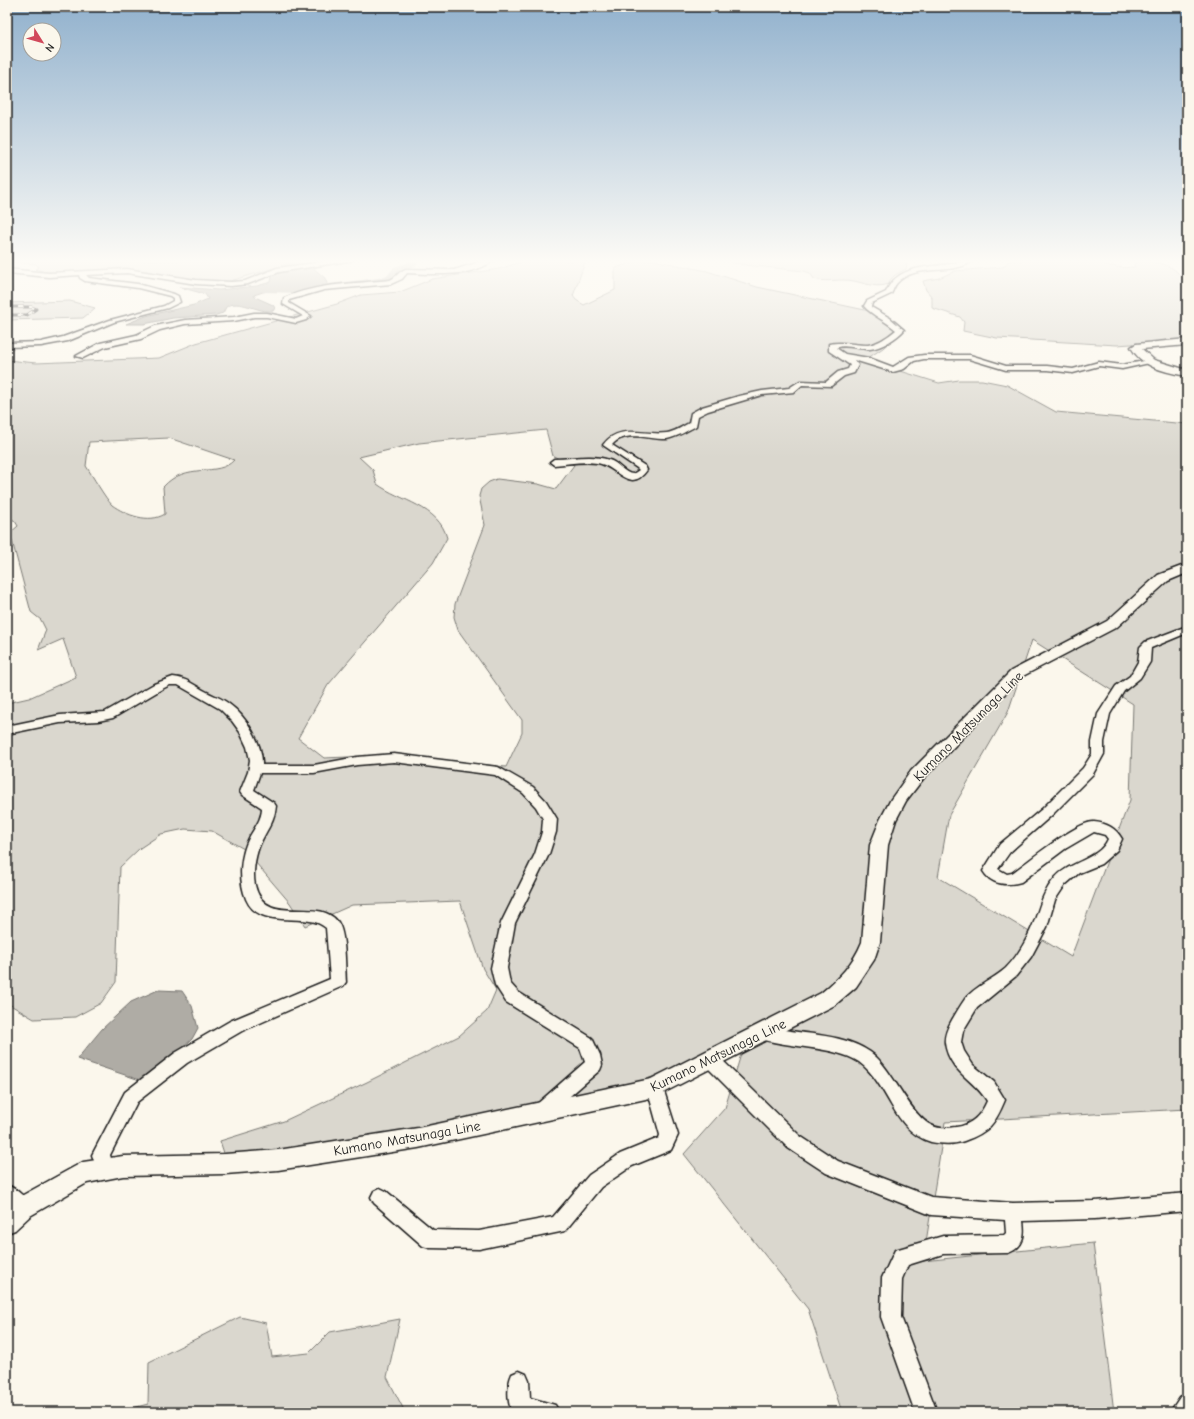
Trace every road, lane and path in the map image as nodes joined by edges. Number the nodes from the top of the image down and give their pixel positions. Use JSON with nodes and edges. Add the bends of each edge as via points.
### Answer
{"nodes":[{"id":1,"x":98,"y":326,"type":"edge"},
{"id":2,"x":166,"y":326,"type":"edge"},
{"id":3,"x":896,"y":326,"type":"edge"},
{"id":4,"x":1187,"y":342,"type":"edge"},
{"id":5,"x":7,"y":345,"type":"edge"},
{"id":6,"x":840,"y":355,"type":"junction"},
{"id":7,"x":80,"y":356,"type":"dead end"},
{"id":8,"x":1150,"y":362,"type":"junction"},
{"id":9,"x":1187,"y":373,"type":"edge"},
{"id":10,"x":554,"y":462,"type":"dead end"},
{"id":11,"x":1187,"y":568,"type":"edge"},
{"id":12,"x":1187,"y":629,"type":"edge"},
{"id":13,"x":7,"y":730,"type":"edge"},
{"id":14,"x":255,"y":769,"type":"junction"},
{"id":15,"x":764,"y":1033,"type":"junction"},
{"id":16,"x":711,"y":1060,"type":"junction"},
{"id":17,"x":654,"y":1088,"type":"junction"},
{"id":18,"x":539,"y":1113,"type":"junction"},
{"id":19,"x":105,"y":1168,"type":"junction"},
{"id":20,"x":7,"y":1194,"type":"edge"},
{"id":21,"x":380,"y":1196,"type":"dead end"},
{"id":22,"x":1187,"y":1202,"type":"edge"},
{"id":23,"x":22,"y":1208,"type":"junction"},
{"id":24,"x":1013,"y":1212,"type":"junction"},
{"id":25,"x":7,"y":1222,"type":"edge"},
{"id":26,"x":519,"y":1380,"type":"dead end"},
{"id":27,"x":1187,"y":1404,"type":"edge"},
{"id":28,"x":548,"y":1412,"type":"edge"},
{"id":29,"x":926,"y":1412,"type":"edge"},
{"id":30,"x":1181,"y":1412,"type":"edge"}],
"edges":[{"from":1,"to":5,"type":"street","via":[[65,339],[41,344]]},
{"from":2,"to":7,"type":"street","via":[[138,337],[103,345]]},
{"from":3,"to":6,"type":"street","via":[[900,330],[892,337],[870,347],[841,344],[832,346]]},
{"from":4,"to":8,"type":"main road","via":[[1136,347]]},
{"from":6,"to":8,"type":"street","via":[[866,360],[893,370],[912,359],[924,357],[970,357],[1006,368],[1073,371],[1099,364],[1122,367]]},
{"from":6,"to":10,"type":"street","via":[[851,361],[854,368],[828,384],[800,383],[792,390],[754,395],[704,408],[694,415],[693,424],[668,436],[633,434],[608,442],[607,445],[611,448],[641,466],[642,472],[638,476],[623,475],[609,462]]},
{"from":8,"to":9,"type":"main road"},
{"from":11,"to":15,"type":"main road","name":"Kumano Matsunaga Line","via":[[1162,578],[1112,624],[1016,674],[917,775],[891,815],[879,845],[870,942],[864,960],[849,981],[828,999]]},
{"from":12,"to":15,"type":"street","via":[[1149,644],[1144,662],[1134,678],[1120,689],[1104,714],[1098,754],[1088,771],[1047,812],[1005,848],[990,871],[1005,880],[1016,878],[1060,845],[1093,827],[1110,832],[1115,839],[1112,846],[1096,860],[1074,869],[1060,881],[1048,899],[1040,927],[1026,953],[1011,972],[971,1003],[955,1030],[953,1042],[956,1053],[967,1070],[988,1087],[996,1100],[989,1119],[971,1131],[947,1137],[935,1136],[921,1130],[911,1121],[884,1078],[863,1056],[816,1043],[781,1039]]},
{"from":13,"to":14,"type":"street","via":[[69,718],[101,717],[161,686],[173,681],[183,682],[229,709],[238,719],[251,741],[256,758]]},
{"from":14,"to":18,"type":"street","via":[[314,769],[357,761],[394,758],[422,760],[498,771],[528,790],[541,804],[550,819],[549,832],[542,854],[508,923],[499,968],[503,985],[512,997],[586,1043],[594,1065]]},
{"from":14,"to":19,"type":"street","via":[[247,792],[269,806],[270,815],[252,848],[248,884],[256,903],[272,913],[327,918],[333,926],[338,982],[229,1030],[181,1058],[131,1097],[101,1155]]},
{"from":15,"to":16,"type":"main road","name":"Kumano Matsunaga Line"},
{"from":16,"to":17,"type":"main road","name":"Kumano Matsunaga Line"},
{"from":16,"to":24,"type":"street","via":[[794,1142],[832,1167],[931,1206]]},
{"from":17,"to":18,"type":"main road","name":"Kumano Matsunaga Line"},
{"from":17,"to":21,"type":"street","via":[[669,1135],[665,1144],[626,1160],[595,1181],[558,1225],[479,1240],[430,1239]]},
{"from":18,"to":19,"type":"main road","name":"Kumano Matsunaga Line","via":[[418,1138],[278,1160]]},
{"from":19,"to":23,"type":"main road","name":"Kumano Matsunaga Line","via":[[82,1173]]},
{"from":20,"to":23,"type":"street"},
{"from":22,"to":24,"type":"street","via":[[1095,1210]]},
{"from":23,"to":25,"type":"main road","name":"Kumano Matsunaga Line"},
{"from":24,"to":29,"type":"street","via":[[1016,1236],[1008,1244],[943,1245],[902,1257],[892,1278],[891,1317]]},
{"from":26,"to":28,"type":"street","via":[[520,1406]]},
{"from":27,"to":30,"type":"street"}]}
